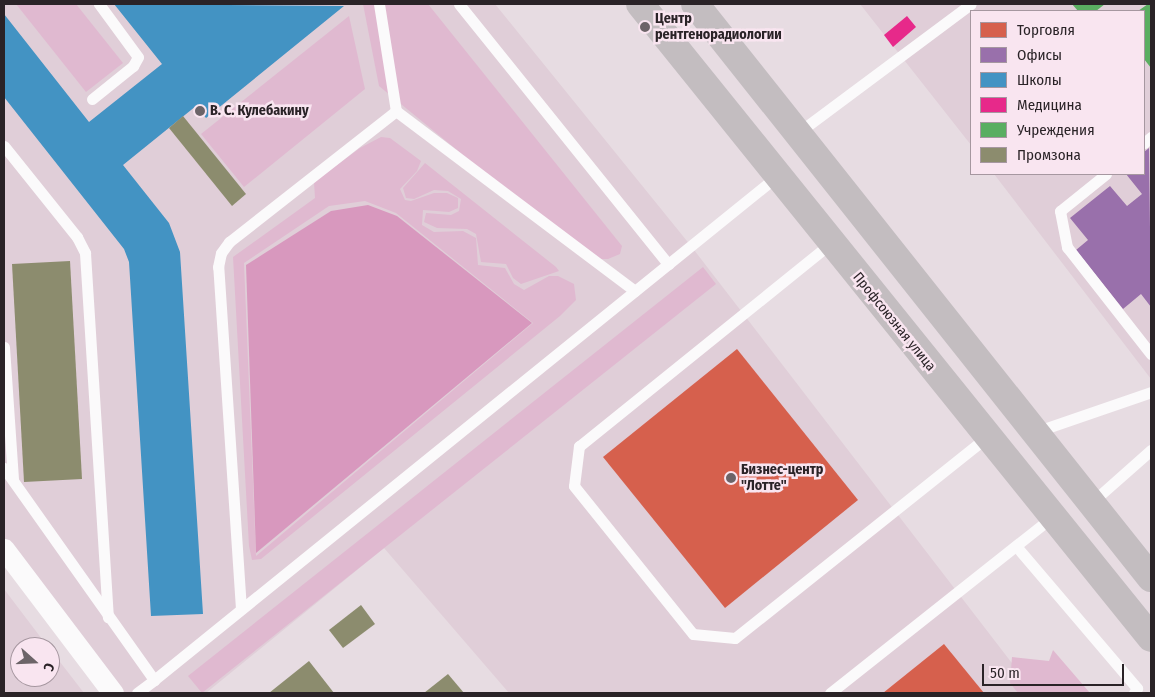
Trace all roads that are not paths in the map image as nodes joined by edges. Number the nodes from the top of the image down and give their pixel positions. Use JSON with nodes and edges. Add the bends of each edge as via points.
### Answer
{"nodes":[{"id":1,"x":99,"y":4,"type":"edge"},
{"id":2,"x":379,"y":4,"type":"edge"},
{"id":3,"x":459,"y":4,"type":"edge"},
{"id":4,"x":640,"y":4,"type":"edge"},
{"id":5,"x":695,"y":4,"type":"edge"},
{"id":6,"x":971,"y":4,"type":"edge"},
{"id":7,"x":92,"y":99,"type":"dead end"},
{"id":8,"x":396,"y":111,"type":"junction"},
{"id":9,"x":799,"y":132,"type":"junction"},
{"id":10,"x":4,"y":146,"type":"edge"},
{"id":11,"x":1105,"y":175,"type":"edge"},
{"id":12,"x":777,"y":176,"type":"junction"},
{"id":13,"x":831,"y":244,"type":"junction"},
{"id":14,"x":668,"y":264,"type":"junction"},
{"id":15,"x":635,"y":291,"type":"junction"},
{"id":16,"x":4,"y":347,"type":"edge"},
{"id":17,"x":1151,"y":354,"type":"edge"},
{"id":18,"x":1151,"y":392,"type":"edge"},
{"id":19,"x":1035,"y":432,"type":"junction"},
{"id":20,"x":987,"y":437,"type":"junction"},
{"id":21,"x":1151,"y":450,"type":"edge"},
{"id":22,"x":4,"y":468,"type":"edge"},
{"id":23,"x":13,"y":481,"type":"junction"},
{"id":24,"x":1091,"y":503,"type":"junction"},
{"id":25,"x":1052,"y":517,"type":"junction"},
{"id":26,"x":1016,"y":546,"type":"junction"},
{"id":27,"x":4,"y":549,"type":"edge"},
{"id":28,"x":1151,"y":578,"type":"edge"},
{"id":29,"x":241,"y":609,"type":"junction"},
{"id":30,"x":108,"y":616,"type":"junction"},
{"id":31,"x":1151,"y":638,"type":"edge"},
{"id":32,"x":154,"y":680,"type":"junction"},
{"id":33,"x":113,"y":693,"type":"edge"},
{"id":34,"x":137,"y":693,"type":"edge"},
{"id":35,"x":830,"y":693,"type":"edge"},
{"id":36,"x":1134,"y":693,"type":"edge"}],
"edges":[{"from":1,"to":7,"type":"lane","via":[[138,57],[134,66]]},
{"from":2,"to":8,"type":"lane"},
{"from":3,"to":14,"type":"lane"},
{"from":4,"to":12,"type":"main road","name":"Профсоюзная улица"},
{"from":5,"to":9,"type":"main road"},
{"from":6,"to":9,"type":"lane"},
{"from":8,"to":15,"type":"lane"},
{"from":8,"to":29,"type":"lane","via":[[229,242],[221,253],[218,267]]},
{"from":9,"to":19,"type":"main road"},
{"from":10,"to":30,"type":"lane","via":[[77,237],[85,252]]},
{"from":11,"to":17,"type":"lane","via":[[1060,211],[1067,247]]},
{"from":12,"to":13,"type":"main road","name":"Профсоюзная улица"},
{"from":12,"to":14,"type":"lane"},
{"from":13,"to":20,"type":"main road","name":"Профсоюзная улица"},
{"from":13,"to":20,"type":"lane","via":[[579,446],[574,486],[686,626],[693,634],[736,638]]},
{"from":14,"to":15,"type":"lane"},
{"from":15,"to":29,"type":"lane"},
{"from":16,"to":23,"type":"lane"},
{"from":18,"to":19,"type":"lane"},
{"from":19,"to":24,"type":"main road"},
{"from":20,"to":25,"type":"main road","name":"Профсоюзная улица"},
{"from":21,"to":24,"type":"lane"},
{"from":22,"to":23,"type":"lane"},
{"from":23,"to":30,"type":"lane"},
{"from":24,"to":28,"type":"main road"},
{"from":25,"to":26,"type":"lane"},
{"from":25,"to":31,"type":"main road","name":"Профсоюзная улица"},
{"from":26,"to":35,"type":"lane"},
{"from":26,"to":36,"type":"lane","via":[[1137,688]]},
{"from":27,"to":33,"type":"street"},
{"from":29,"to":32,"type":"lane"},
{"from":30,"to":32,"type":"lane"},
{"from":32,"to":34,"type":"lane"}]}
